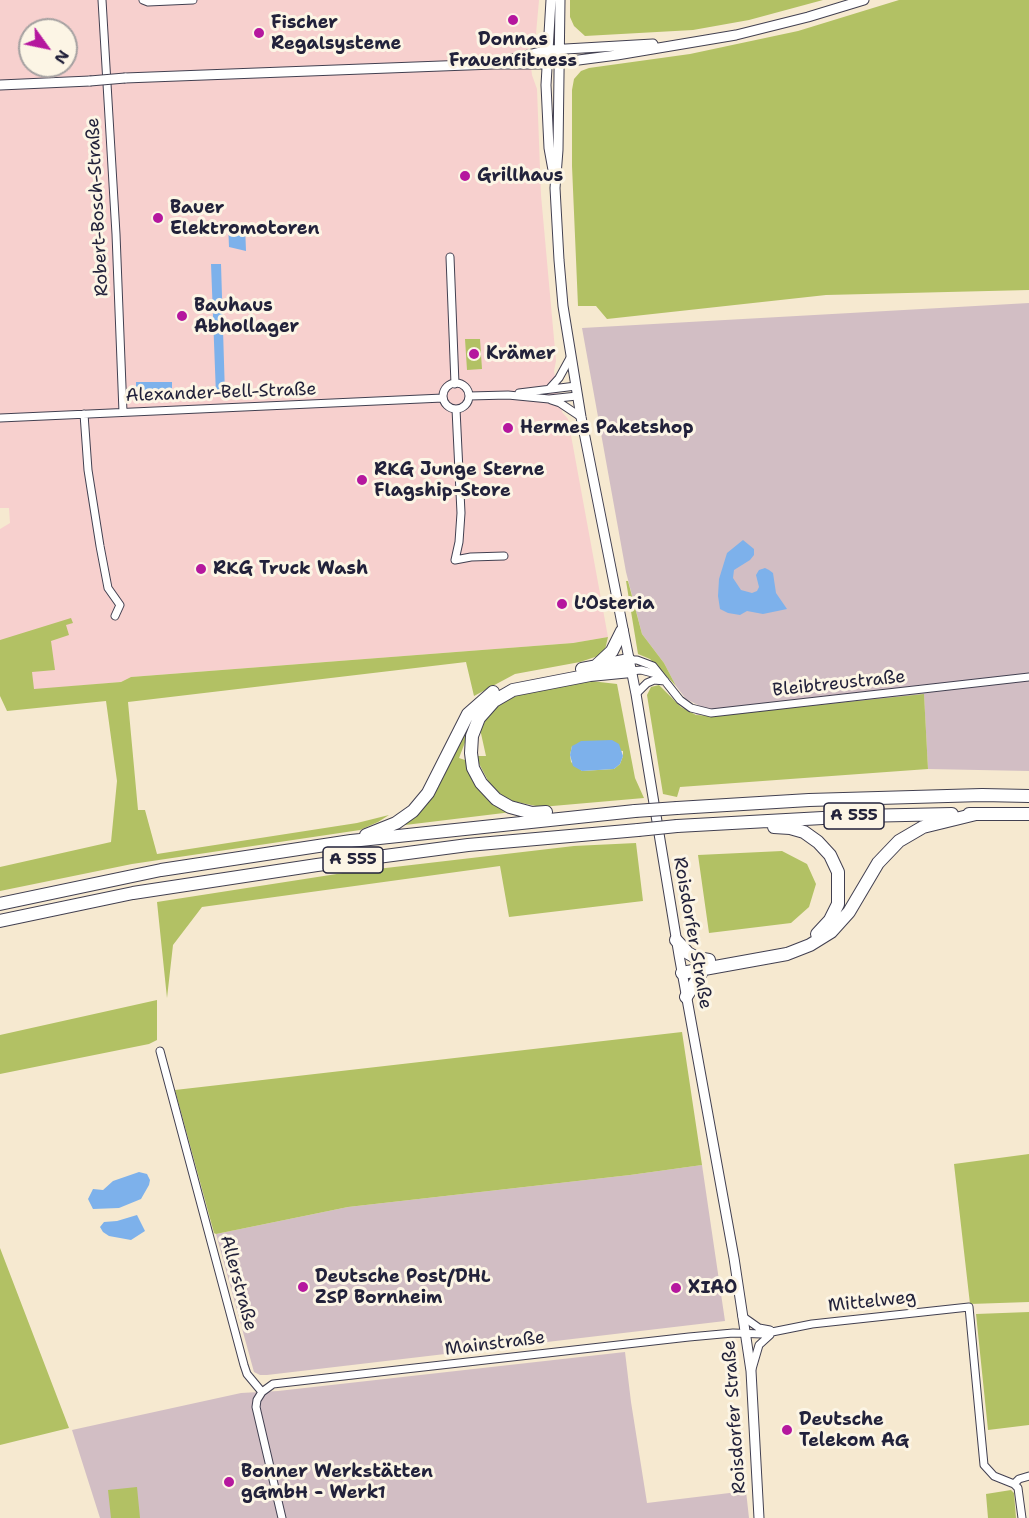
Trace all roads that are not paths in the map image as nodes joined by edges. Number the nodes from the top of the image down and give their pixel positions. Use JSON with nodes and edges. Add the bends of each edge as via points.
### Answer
{"nodes":[{"id":1,"x":102,"y":0,"type":"edge"},
{"id":2,"x":143,"y":0,"type":"edge"},
{"id":3,"x":193,"y":0,"type":"edge"},
{"id":4,"x":551,"y":0,"type":"edge"},
{"id":5,"x":560,"y":0,"type":"edge"},
{"id":6,"x":864,"y":0,"type":"edge"},
{"id":7,"x":682,"y":44,"type":"junction"},
{"id":8,"x":560,"y":49,"type":"junction"},
{"id":9,"x":548,"y":50,"type":"junction"},
{"id":10,"x":559,"y":62,"type":"junction"},
{"id":11,"x":494,"y":64,"type":"junction"},
{"id":12,"x":548,"y":64,"type":"junction"},
{"id":13,"x":0,"y":85,"type":"edge"},
{"id":14,"x":555,"y":188,"type":"junction"},
{"id":15,"x":450,"y":257,"type":"dead end"},
{"id":16,"x":570,"y":358,"type":"junction"},
{"id":17,"x":455,"y":384,"type":"junction"},
{"id":18,"x":550,"y":388,"type":"junction"},
{"id":19,"x":576,"y":391,"type":"junction"},
{"id":20,"x":508,"y":395,"type":"junction"},
{"id":21,"x":469,"y":396,"type":"junction"},
{"id":22,"x":443,"y":398,"type":"junction"},
{"id":23,"x":549,"y":399,"type":"junction"},
{"id":24,"x":456,"y":409,"type":"junction"},
{"id":25,"x":123,"y":412,"type":"junction"},
{"id":26,"x":84,"y":414,"type":"junction"},
{"id":27,"x":0,"y":417,"type":"edge"},
{"id":28,"x":581,"y":417,"type":"junction"},
{"id":29,"x":504,"y":556,"type":"dead end"},
{"id":30,"x":115,"y":616,"type":"dead end"},
{"id":31,"x":622,"y":631,"type":"junction"},
{"id":32,"x":596,"y":666,"type":"junction"},
{"id":33,"x":630,"y":666,"type":"junction"},
{"id":34,"x":1029,"y":677,"type":"edge"},
{"id":35,"x":662,"y":678,"type":"junction"},
{"id":36,"x":636,"y":694,"type":"junction"},
{"id":37,"x":1029,"y":796,"type":"edge"},
{"id":38,"x":604,"y":813,"type":"junction"},
{"id":39,"x":976,"y":814,"type":"junction"},
{"id":40,"x":1029,"y":814,"type":"edge"},
{"id":41,"x":731,"y":823,"type":"junction"},
{"id":42,"x":351,"y":841,"type":"junction"},
{"id":43,"x":0,"y":904,"type":"edge"},
{"id":44,"x":0,"y":921,"type":"edge"},
{"id":45,"x":676,"y":940,"type":"junction"},
{"id":46,"x":706,"y":965,"type":"junction"},
{"id":47,"x":681,"y":970,"type":"junction"},
{"id":48,"x":686,"y":997,"type":"junction"},
{"id":49,"x":160,"y":1051,"type":"dead end"},
{"id":50,"x":742,"y":1316,"type":"junction"},
{"id":51,"x":779,"y":1331,"type":"junction"},
{"id":52,"x":734,"y":1333,"type":"joint"},
{"id":53,"x":746,"y":1333,"type":"junction"},
{"id":54,"x":751,"y":1371,"type":"junction"},
{"id":55,"x":262,"y":1392,"type":"junction"},
{"id":56,"x":1029,"y":1476,"type":"edge"},
{"id":57,"x":1014,"y":1484,"type":"junction"},
{"id":58,"x":282,"y":1518,"type":"edge"},
{"id":59,"x":759,"y":1518,"type":"edge"},
{"id":60,"x":1022,"y":1518,"type":"edge"}],
"edges":[{"from":1,"to":25,"type":"street","name":"Robert-Bosch-Straße"},
{"from":2,"to":3,"type":"street"},
{"from":4,"to":9,"type":"main road","name":"Roisdorfer Straße"},
{"from":5,"to":8,"type":"main road","name":"Roisdorfer Straße"},
{"from":6,"to":7,"type":"main road","via":[[736,35]]},
{"from":7,"to":8,"type":"main road"},
{"from":7,"to":10,"type":"main road"},
{"from":8,"to":9,"type":"main road"},
{"from":8,"to":10,"type":"main road","name":"Roisdorfer Straße"},
{"from":9,"to":11,"type":"main road"},
{"from":9,"to":12,"type":"main road","name":"Roisdorfer Straße"},
{"from":10,"to":12,"type":"main road"},
{"from":10,"to":14,"type":"main road","name":"Roisdorfer Straße"},
{"from":11,"to":12,"type":"main road"},
{"from":11,"to":13,"type":"main road","bridge":true},
{"from":12,"to":14,"type":"main road","name":"Roisdorfer Straße","via":[[549,148]]},
{"from":14,"to":16,"type":"main road","name":"Roisdorfer Straße"},
{"from":15,"to":17,"type":"street"},
{"from":16,"to":18,"type":"street"},
{"from":16,"to":19,"type":"main road","name":"Roisdorfer Straße"},
{"from":17,"to":21,"type":"street","via":[[464,387]]},
{"from":17,"to":22,"type":"street","via":[[446,388]]},
{"from":18,"to":19,"type":"street"},
{"from":18,"to":20,"type":"street"},
{"from":19,"to":23,"type":"street"},
{"from":19,"to":28,"type":"main road","name":"Roisdorfer Straße"},
{"from":20,"to":21,"type":"street"},
{"from":20,"to":23,"type":"street"},
{"from":21,"to":24,"type":"street","via":[[465,405]]},
{"from":22,"to":24,"type":"street","via":[[447,406]]},
{"from":22,"to":25,"type":"street","name":"Alexander-Bell-Straße"},
{"from":23,"to":28,"type":"street"},
{"from":24,"to":29,"type":"street","via":[[461,513],[455,560]]},
{"from":25,"to":26,"type":"street","name":"Alexander-Bell-Straße"},
{"from":26,"to":27,"type":"street","name":"Alexander-Bell-Straße"},
{"from":26,"to":30,"type":"street","via":[[87,470],[106,578],[120,605]]},
{"from":28,"to":31,"type":"main road","name":"Roisdorfer Straße"},
{"from":31,"to":32,"type":"highway","via":[[612,651]]},
{"from":31,"to":33,"type":"main road","name":"Roisdorfer Straße"},
{"from":32,"to":33,"type":"highway"},
{"from":32,"to":42,"type":"highway","via":[[515,681],[491,693],[468,714],[428,793],[412,811],[396,823]]},
{"from":33,"to":35,"type":"street"},
{"from":33,"to":35,"type":"street","name":"Bleibtreustraße","via":[[645,662]]},
{"from":33,"to":36,"type":"main road","name":"Roisdorfer Straße"},
{"from":33,"to":38,"type":"highway","via":[[513,690],[494,700],[472,736],[477,776],[490,795],[502,803],[532,813]]},
{"from":34,"to":35,"type":"street","name":"Bleibtreustraße","via":[[711,713],[691,708]]},
{"from":35,"to":36,"type":"street","via":[[647,683]]},
{"from":36,"to":45,"type":"main road","name":"Roisdorfer Straße"},
{"from":37,"to":38,"type":"highway","number":"A 555","bridge":true,"via":[[809,800]]},
{"from":38,"to":42,"type":"highway","number":"A 555"},
{"from":39,"to":40,"type":"highway","number":"A 555"},
{"from":39,"to":41,"type":"highway","number":"A 555"},
{"from":39,"to":46,"type":"highway","via":[[922,827],[899,841],[878,863],[849,912],[831,932],[810,945],[787,954]]},
{"from":41,"to":44,"type":"highway","number":"A 555","bridge":true,"via":[[468,845],[317,865],[133,893]]},
{"from":41,"to":46,"type":"highway","via":[[790,828],[818,842],[838,872],[838,904],[817,935],[794,946]]},
{"from":42,"to":43,"type":"highway","number":"A 555","via":[[161,870]]},
{"from":45,"to":46,"type":"highway"},
{"from":45,"to":47,"type":"main road","name":"Roisdorfer Straße"},
{"from":46,"to":47,"type":"highway"},
{"from":46,"to":48,"type":"highway"},
{"from":47,"to":48,"type":"main road","name":"Roisdorfer Straße"},
{"from":48,"to":50,"type":"main road","name":"Roisdorfer Straße"},
{"from":49,"to":55,"type":"street","name":"Allerstraße","via":[[244,1365]]},
{"from":50,"to":51,"type":"street","name":"Mittelweg","via":[[759,1328]]},
{"from":50,"to":53,"type":"main road","name":"Roisdorfer Straße"},
{"from":51,"to":53,"type":"street","name":"Mittelweg"},
{"from":51,"to":54,"type":"street","name":"Mittelweg","via":[[759,1345]]},
{"from":51,"to":57,"type":"street","name":"Mittelweg","via":[[969,1307],[984,1465],[994,1476]]},
{"from":52,"to":53,"type":"street","name":"Mittelweg"},
{"from":52,"to":55,"type":"street","name":"Mainstraße","via":[[292,1381],[273,1384]]},
{"from":53,"to":54,"type":"main road","name":"Roisdorfer Straße"},
{"from":54,"to":59,"type":"main road","name":"Roisdorfer Straße"},
{"from":55,"to":58,"type":"street","via":[[256,1407]]},
{"from":56,"to":57,"type":"street"},
{"from":57,"to":60,"type":"street","via":[[1019,1492]]}]}
